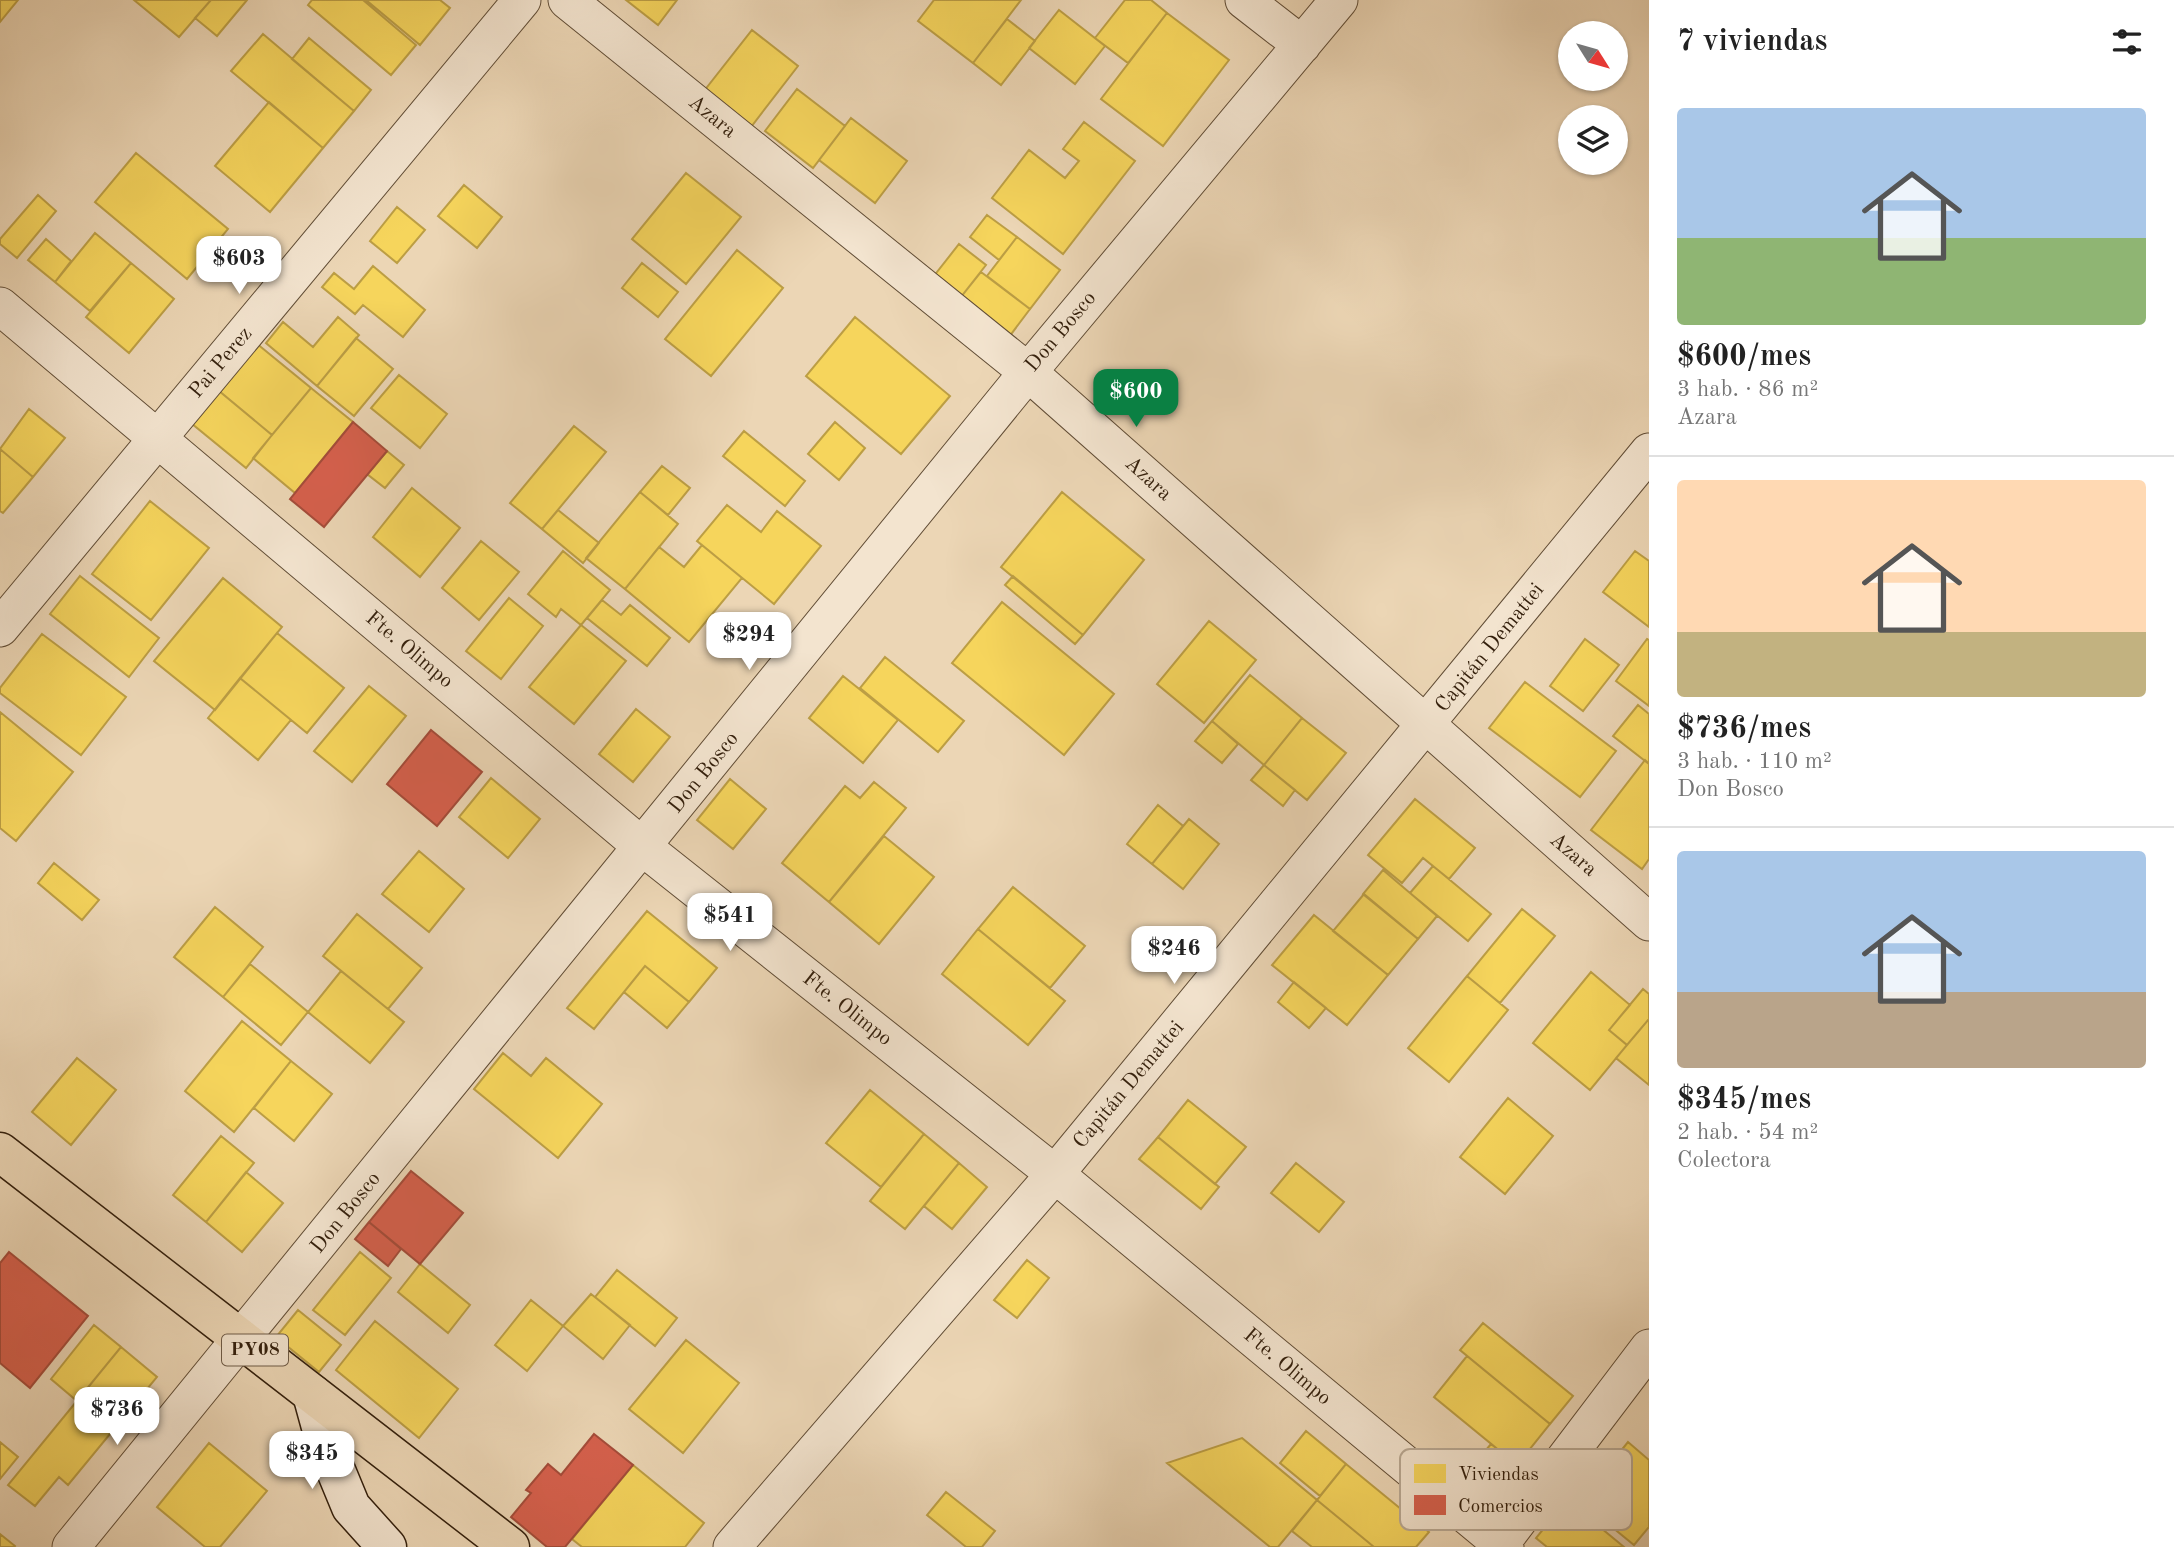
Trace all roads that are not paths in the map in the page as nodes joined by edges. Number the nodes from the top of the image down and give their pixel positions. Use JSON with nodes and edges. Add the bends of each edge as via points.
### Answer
{"nodes":[{"id":1,"x":522,"y":0,"type":"edge"},
{"id":2,"x":567,"y":0,"type":"edge"},
{"id":3,"x":1244,"y":0,"type":"edge"},
{"id":4,"x":1339,"y":0,"type":"edge"},
{"id":5,"x":1302,"y":45,"type":"junction"},
{"id":6,"x":0,"y":306,"type":"edge"},
{"id":7,"x":1028,"y":372,"type":"junction"},
{"id":8,"x":159,"y":438,"type":"junction"},
{"id":9,"x":1649,"y":452,"type":"edge"},
{"id":10,"x":0,"y":628,"type":"edge"},
{"id":11,"x":1427,"y":726,"type":"junction"},
{"id":12,"x":644,"y":848,"type":"junction"},
{"id":13,"x":1649,"y":922,"type":"edge"},
{"id":14,"x":0,"y":1152,"type":"edge"},
{"id":15,"x":1055,"y":1174,"type":"junction"},
{"id":16,"x":242,"y":1340,"type":"junction"},
{"id":17,"x":1649,"y":1348,"type":"edge"},
{"id":18,"x":312,"y":1394,"type":"junction"},
{"id":19,"x":1574,"y":1449,"type":"edge"},
{"id":20,"x":1400,"y":1462,"type":"edge"},
{"id":21,"x":1482,"y":1530,"type":"edge"},
{"id":22,"x":1513,"y":1530,"type":"edge"},
{"id":23,"x":1501,"y":1546,"type":"edge"},
{"id":24,"x":71,"y":1547,"type":"edge"},
{"id":25,"x":387,"y":1547,"type":"edge"},
{"id":26,"x":510,"y":1547,"type":"edge"},
{"id":27,"x":732,"y":1547,"type":"edge"}],
"edges":[{"from":1,"to":8,"type":"street","name":"Pai Perez"},
{"from":2,"to":7,"type":"street","name":"Azara"},
{"from":3,"to":5,"type":"street"},
{"from":4,"to":5,"type":"street","name":"Don Bosco"},
{"from":5,"to":7,"type":"street","name":"Don Bosco"},
{"from":6,"to":8,"type":"street","name":"Fte. Olimpo"},
{"from":7,"to":11,"type":"street","name":"Azara"},
{"from":7,"to":12,"type":"street","name":"Don Bosco"},
{"from":8,"to":10,"type":"street","name":"Pai Perez"},
{"from":8,"to":12,"type":"street","name":"Fte. Olimpo"},
{"from":9,"to":11,"type":"street","name":"Capitán Demattei"},
{"from":11,"to":13,"type":"street","name":"Azara"},
{"from":11,"to":15,"type":"street","name":"Capitán Demattei"},
{"from":12,"to":15,"type":"street","name":"Fte. Olimpo"},
{"from":12,"to":16,"type":"street","name":"Don Bosco"},
{"from":14,"to":16,"type":"highway","number":"PY08"},
{"from":15,"to":20,"type":"street","name":"Fte. Olimpo"},
{"from":15,"to":27,"type":"street","name":"Capitán Demattei"},
{"from":16,"to":18,"type":"highway","number":"PY08"},
{"from":16,"to":24,"type":"street","name":"Don Bosco"},
{"from":17,"to":19,"type":"street"},
{"from":18,"to":25,"type":"main road","via":[[327,1449],[351,1507]]},
{"from":18,"to":26,"type":"highway","number":"PY08"},
{"from":21,"to":23,"type":"street","name":"Fte. Olimpo"},
{"from":22,"to":23,"type":"street"}]}
